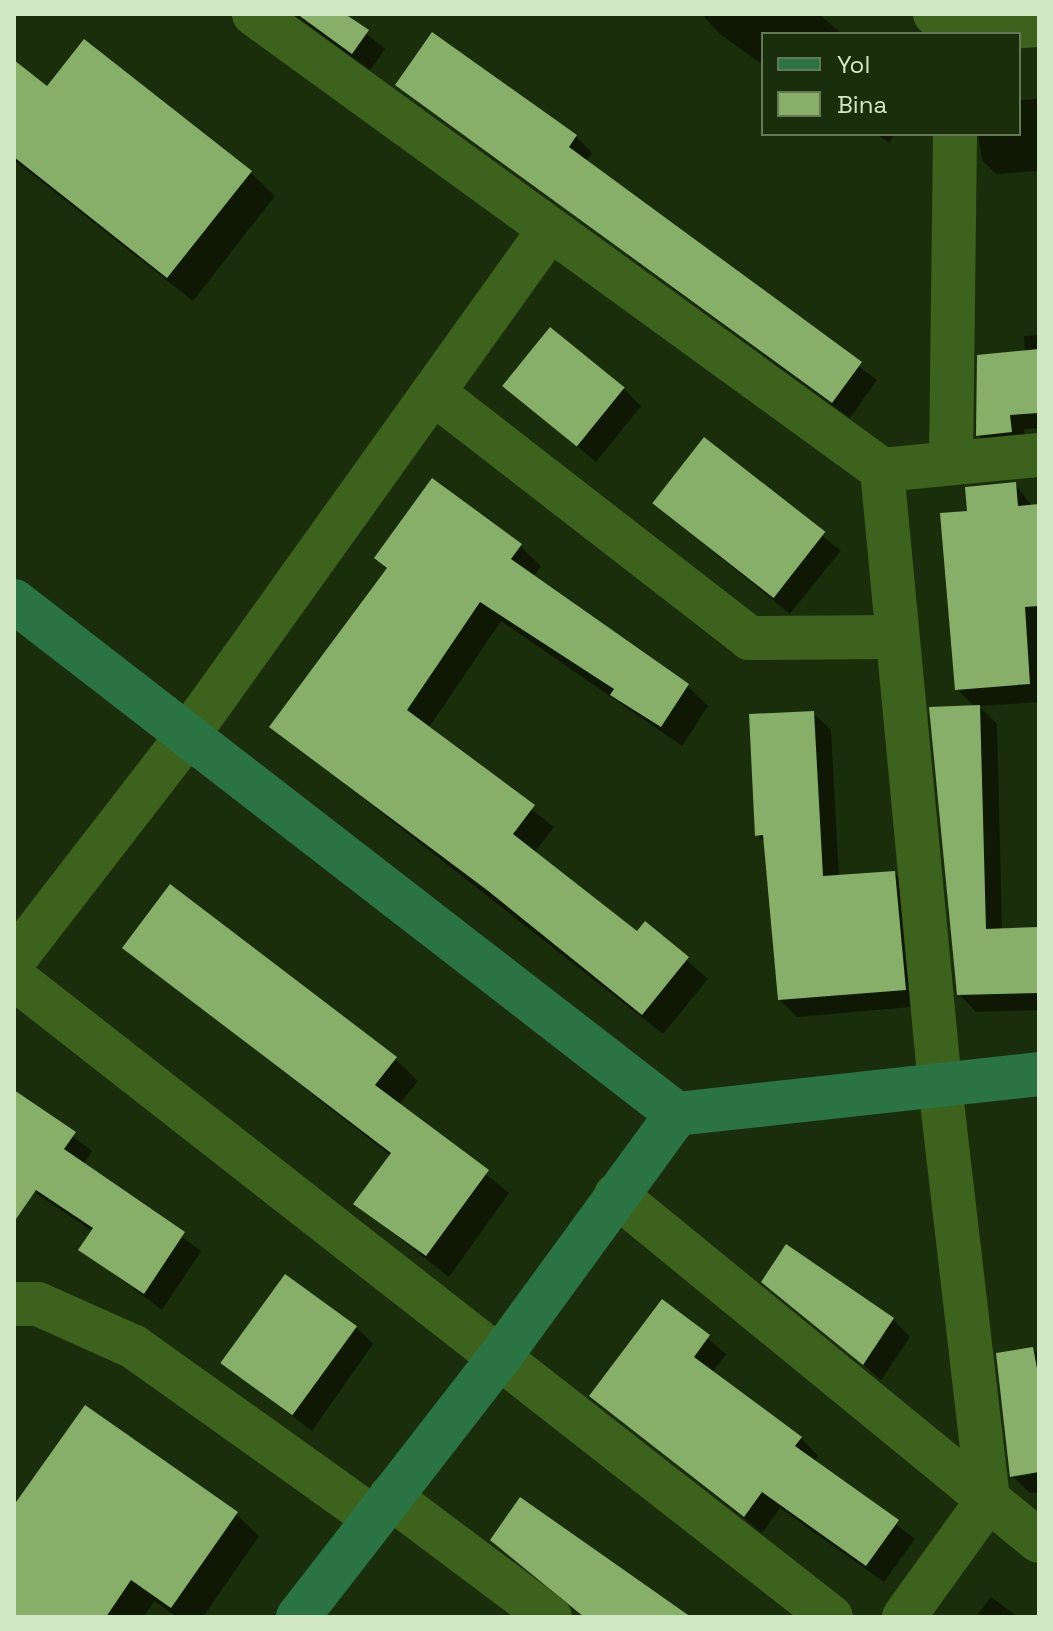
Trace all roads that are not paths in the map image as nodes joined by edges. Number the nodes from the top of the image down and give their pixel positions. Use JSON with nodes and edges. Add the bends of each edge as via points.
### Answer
{"nodes":[{"id":1,"x":254,"y":14,"type":"edge"},
{"id":2,"x":1039,"y":25,"type":"edge"},
{"id":3,"x":949,"y":26,"type":"edge"},
{"id":4,"x":955,"y":136,"type":"edge"},
{"id":5,"x":550,"y":229,"type":"junction"},
{"id":6,"x":435,"y":394,"type":"junction"},
{"id":7,"x":1039,"y":455,"type":"edge"},
{"id":8,"x":951,"y":463,"type":"junction"},
{"id":9,"x":882,"y":470,"type":"junction"},
{"id":10,"x":20,"y":617,"type":"edge"},
{"id":11,"x":897,"y":637,"type":"junction"},
{"id":12,"x":188,"y":735,"type":"junction"},
{"id":13,"x":14,"y":960,"type":"edge"},
{"id":14,"x":14,"y":978,"type":"edge"},
{"id":15,"x":1039,"y":1074,"type":"edge"},
{"id":16,"x":940,"y":1085,"type":"junction"},
{"id":17,"x":677,"y":1114,"type":"junction"},
{"id":18,"x":616,"y":1195,"type":"junction"},
{"id":19,"x":14,"y":1304,"type":"edge"},
{"id":20,"x":499,"y":1358,"type":"junction"},
{"id":21,"x":988,"y":1500,"type":"junction"},
{"id":22,"x":382,"y":1507,"type":"junction"},
{"id":23,"x":1039,"y":1541,"type":"edge"},
{"id":24,"x":298,"y":1617,"type":"edge"},
{"id":25,"x":550,"y":1617,"type":"edge"},
{"id":26,"x":831,"y":1617,"type":"edge"},
{"id":27,"x":904,"y":1617,"type":"edge"}],
"edges":[{"from":1,"to":5,"type":"street"},
{"from":2,"to":3,"type":"street"},
{"from":4,"to":8,"type":"street"},
{"from":5,"to":6,"type":"street"},
{"from":5,"to":9,"type":"street"},
{"from":6,"to":11,"type":"street","via":[[749,638]]},
{"from":6,"to":12,"type":"street"},
{"from":7,"to":8,"type":"street"},
{"from":8,"to":9,"type":"street"},
{"from":9,"to":11,"type":"street"},
{"from":10,"to":12,"type":"street"},
{"from":11,"to":16,"type":"street"},
{"from":12,"to":13,"type":"street"},
{"from":12,"to":17,"type":"street"},
{"from":14,"to":20,"type":"street"},
{"from":15,"to":16,"type":"street"},
{"from":16,"to":17,"type":"street"},
{"from":16,"to":21,"type":"street"},
{"from":17,"to":18,"type":"street"},
{"from":18,"to":20,"type":"street"},
{"from":18,"to":21,"type":"street"},
{"from":19,"to":22,"type":"street","via":[[38,1304],[134,1347]]},
{"from":20,"to":22,"type":"street"},
{"from":20,"to":26,"type":"street"},
{"from":21,"to":23,"type":"street"},
{"from":21,"to":27,"type":"street"},
{"from":22,"to":24,"type":"street"},
{"from":22,"to":25,"type":"street"}]}
